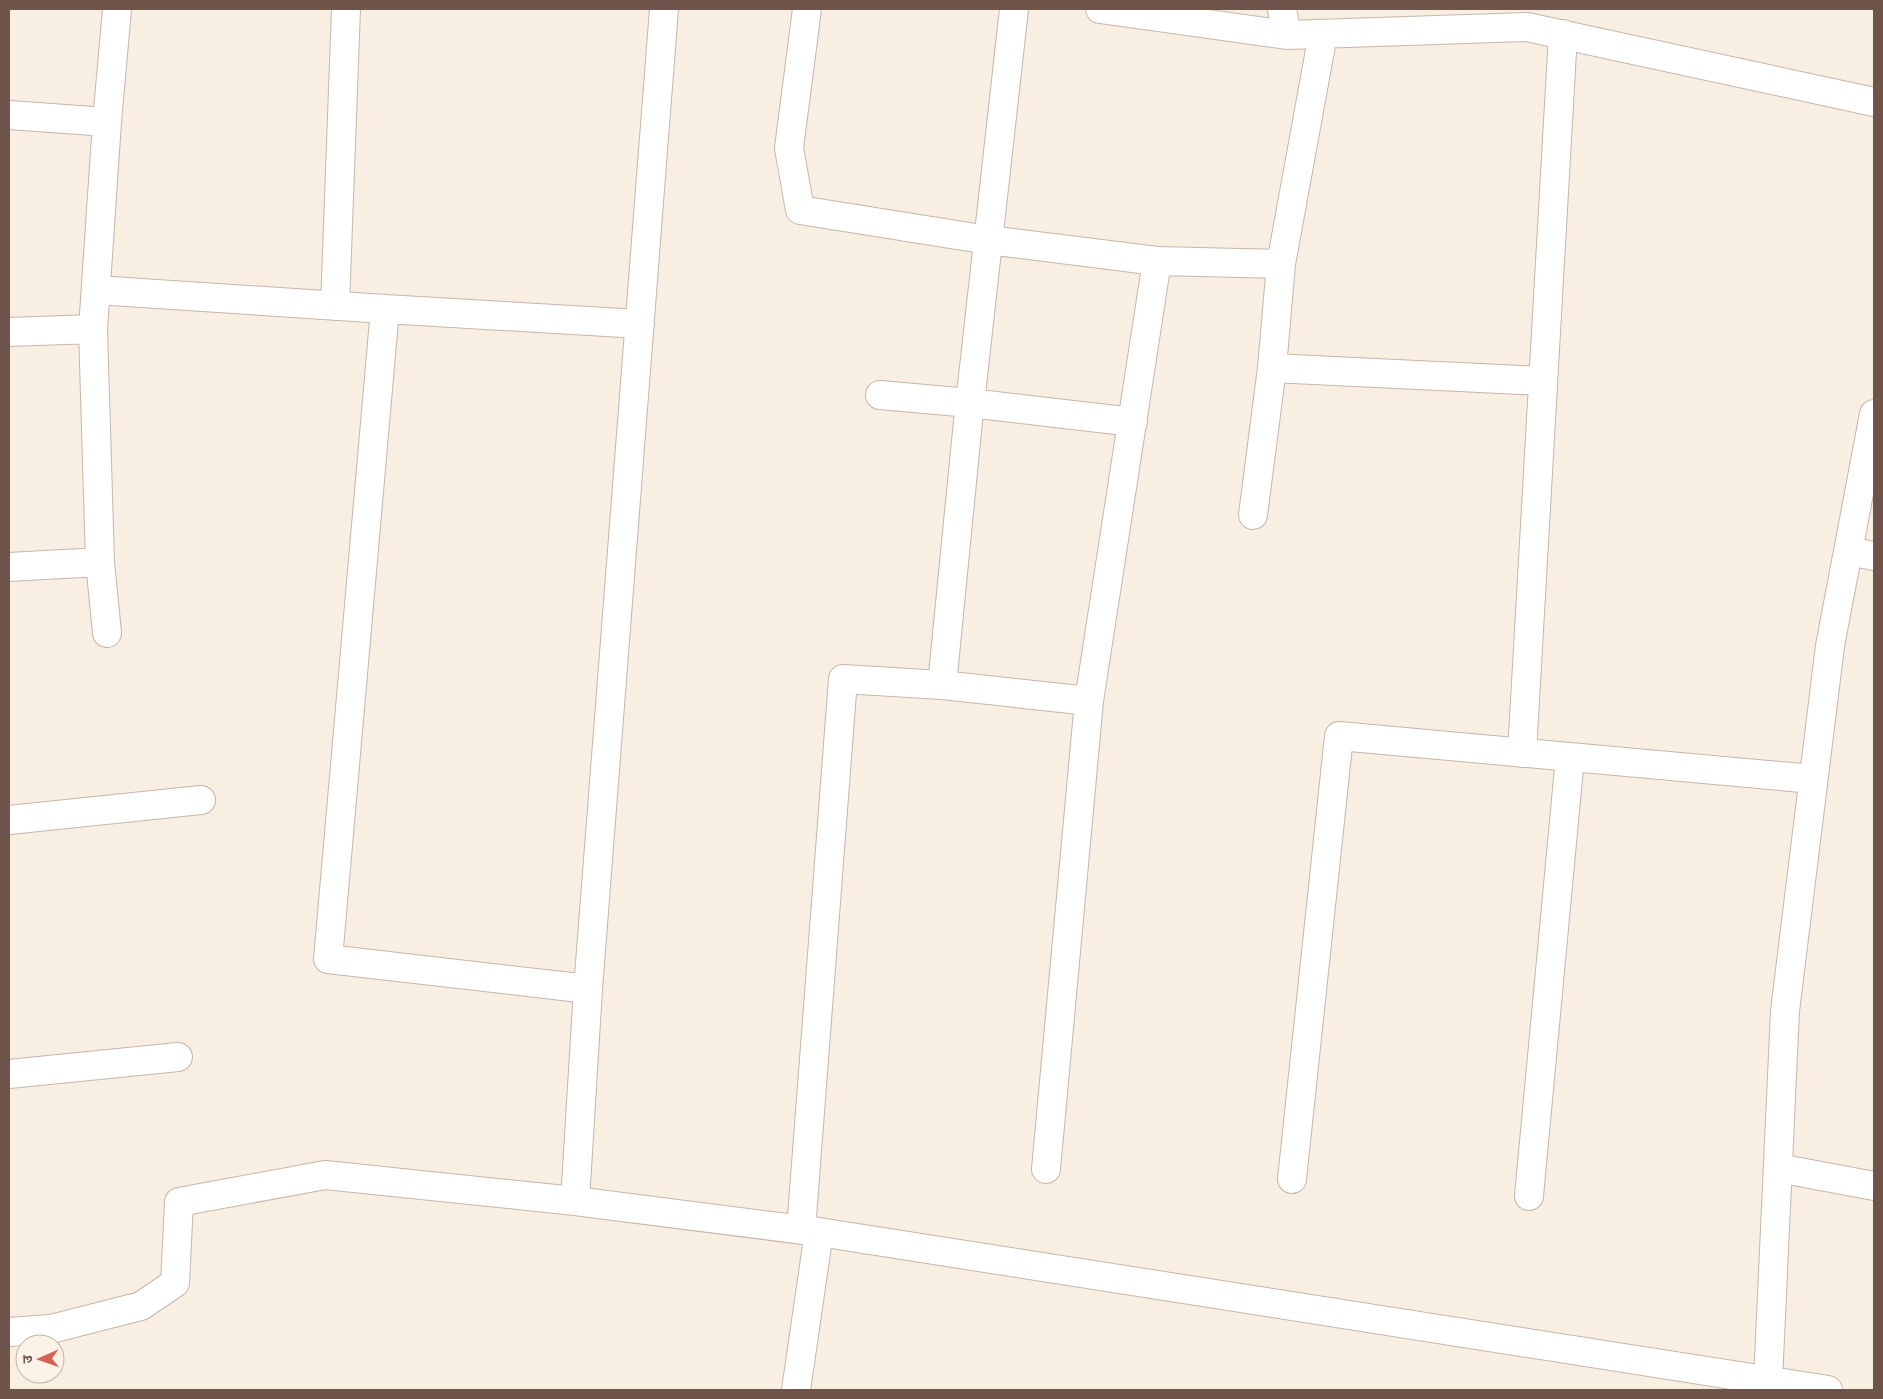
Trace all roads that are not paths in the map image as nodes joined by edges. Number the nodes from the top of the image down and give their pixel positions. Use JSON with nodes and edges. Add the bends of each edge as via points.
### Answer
{"nodes":[{"id":1,"x":117,"y":9,"type":"edge"},
{"id":2,"x":346,"y":9,"type":"edge"},
{"id":3,"x":664,"y":9,"type":"edge"},
{"id":4,"x":807,"y":9,"type":"edge"},
{"id":5,"x":1014,"y":9,"type":"edge"},
{"id":6,"x":1100,"y":9,"type":"edge"},
{"id":7,"x":1282,"y":9,"type":"edge"},
{"id":8,"x":1323,"y":34,"type":"junction"},
{"id":9,"x":1562,"y":34,"type":"junction"},
{"id":10,"x":1287,"y":35,"type":"junction"},
{"id":11,"x":1874,"y":102,"type":"edge"},
{"id":12,"x":9,"y":115,"type":"edge"},
{"id":13,"x":107,"y":122,"type":"junction"},
{"id":14,"x":988,"y":240,"type":"junction"},
{"id":15,"x":1157,"y":261,"type":"junction"},
{"id":16,"x":1281,"y":264,"type":"junction"},
{"id":17,"x":96,"y":290,"type":"junction"},
{"id":18,"x":335,"y":306,"type":"junction"},
{"id":19,"x":385,"y":309,"type":"junction"},
{"id":20,"x":640,"y":324,"type":"junction"},
{"id":21,"x":93,"y":329,"type":"junction"},
{"id":22,"x":9,"y":332,"type":"edge"},
{"id":23,"x":1272,"y":368,"type":"junction"},
{"id":24,"x":1542,"y":381,"type":"junction"},
{"id":25,"x":880,"y":395,"type":"dead end"},
{"id":26,"x":970,"y":403,"type":"junction"},
{"id":27,"x":1874,"y":414,"type":"edge"},
{"id":28,"x":1133,"y":422,"type":"junction"},
{"id":29,"x":1253,"y":515,"type":"dead end"},
{"id":30,"x":1848,"y":551,"type":"junction"},
{"id":31,"x":1874,"y":556,"type":"edge"},
{"id":32,"x":100,"y":562,"type":"junction"},
{"id":33,"x":9,"y":567,"type":"edge"},
{"id":34,"x":107,"y":633,"type":"dead end"},
{"id":35,"x":942,"y":686,"type":"junction"},
{"id":36,"x":1089,"y":701,"type":"junction"},
{"id":37,"x":1522,"y":753,"type":"junction"},
{"id":38,"x":1570,"y":757,"type":"junction"},
{"id":39,"x":1813,"y":780,"type":"junction"},
{"id":40,"x":201,"y":800,"type":"dead end"},
{"id":41,"x":9,"y":820,"type":"edge"},
{"id":42,"x":588,"y":988,"type":"junction"},
{"id":43,"x":178,"y":1057,"type":"dead end"},
{"id":44,"x":9,"y":1074,"type":"edge"},
{"id":45,"x":1778,"y":1168,"type":"junction"},
{"id":46,"x":1046,"y":1169,"type":"dead end"},
{"id":47,"x":1292,"y":1179,"type":"dead end"},
{"id":48,"x":1874,"y":1186,"type":"edge"},
{"id":49,"x":1529,"y":1196,"type":"dead end"},
{"id":50,"x":575,"y":1201,"type":"junction"},
{"id":51,"x":810,"y":1231,"type":"junction"},
{"id":52,"x":9,"y":1332,"type":"edge"},
{"id":53,"x":1768,"y":1381,"type":"junction"},
{"id":54,"x":796,"y":1390,"type":"edge"},
{"id":55,"x":1828,"y":1390,"type":"edge"}],
"edges":[{"from":1,"to":13,"type":"street"},
{"from":2,"to":18,"type":"street"},
{"from":3,"to":20,"type":"street"},
{"from":4,"to":14,"type":"street","via":[[789,148],[800,210]]},
{"from":5,"to":14,"type":"street"},
{"from":6,"to":10,"type":"street"},
{"from":7,"to":10,"type":"street"},
{"from":8,"to":9,"type":"street","via":[[1526,27]]},
{"from":8,"to":10,"type":"street"},
{"from":8,"to":16,"type":"street"},
{"from":9,"to":11,"type":"street"},
{"from":9,"to":24,"type":"street"},
{"from":12,"to":13,"type":"street"},
{"from":13,"to":17,"type":"street"},
{"from":14,"to":15,"type":"street"},
{"from":14,"to":26,"type":"street"},
{"from":15,"to":16,"type":"street"},
{"from":15,"to":28,"type":"street"},
{"from":16,"to":23,"type":"street"},
{"from":17,"to":18,"type":"street"},
{"from":17,"to":21,"type":"street"},
{"from":18,"to":19,"type":"street"},
{"from":19,"to":20,"type":"street"},
{"from":19,"to":42,"type":"street","via":[[328,959]]},
{"from":20,"to":42,"type":"street"},
{"from":21,"to":22,"type":"street"},
{"from":21,"to":32,"type":"street"},
{"from":23,"to":24,"type":"street"},
{"from":23,"to":29,"type":"street"},
{"from":24,"to":37,"type":"street"},
{"from":25,"to":26,"type":"street"},
{"from":26,"to":28,"type":"street"},
{"from":26,"to":35,"type":"street"},
{"from":27,"to":30,"type":"street"},
{"from":28,"to":36,"type":"street"},
{"from":30,"to":31,"type":"street"},
{"from":30,"to":39,"type":"street","via":[[1830,646]]},
{"from":32,"to":33,"type":"street"},
{"from":32,"to":34,"type":"street"},
{"from":35,"to":36,"type":"street"},
{"from":35,"to":51,"type":"street","via":[[844,679]]},
{"from":36,"to":46,"type":"street"},
{"from":37,"to":38,"type":"street"},
{"from":37,"to":47,"type":"street","via":[[1339,736]]},
{"from":38,"to":39,"type":"street"},
{"from":38,"to":49,"type":"street"},
{"from":39,"to":45,"type":"street","via":[[1785,1011]]},
{"from":40,"to":41,"type":"street"},
{"from":42,"to":50,"type":"street"},
{"from":43,"to":44,"type":"street"},
{"from":45,"to":48,"type":"street"},
{"from":45,"to":53,"type":"street"},
{"from":50,"to":51,"type":"street"},
{"from":50,"to":52,"type":"street","via":[[325,1175],[180,1202],[175,1283],[141,1306],[51,1329]]},
{"from":51,"to":53,"type":"street"},
{"from":51,"to":54,"type":"street"},
{"from":53,"to":55,"type":"street"}]}
